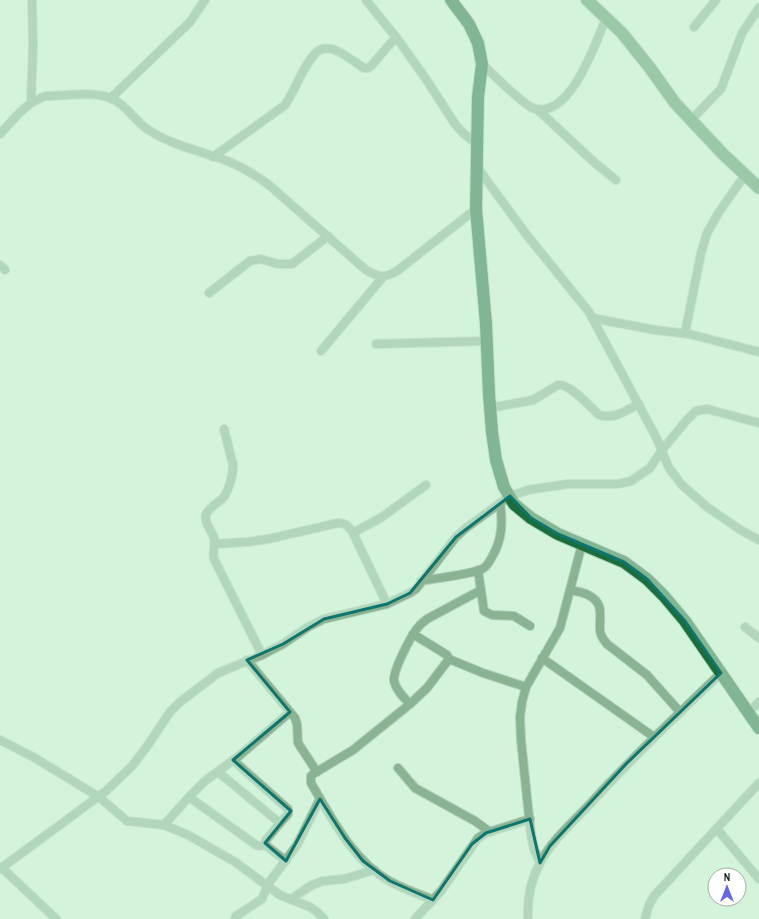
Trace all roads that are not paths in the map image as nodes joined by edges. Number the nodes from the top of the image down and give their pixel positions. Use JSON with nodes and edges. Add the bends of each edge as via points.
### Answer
{"nodes":[{"id":1,"x":32,"y":0,"type":"edge"},
{"id":2,"x":205,"y":0,"type":"edge"},
{"id":3,"x":366,"y":0,"type":"edge"},
{"id":4,"x":451,"y":0,"type":"edge"},
{"id":5,"x":587,"y":0,"type":"edge"},
{"id":6,"x":716,"y":0,"type":"edge"},
{"id":7,"x":759,"y":8,"type":"edge"},
{"id":8,"x":606,"y":18,"type":"junction"},
{"id":9,"x":694,"y":27,"type":"dead end"},
{"id":10,"x":396,"y":37,"type":"junction"},
{"id":11,"x":482,"y":64,"type":"junction"},
{"id":12,"x":111,"y":98,"type":"junction"},
{"id":13,"x":31,"y":102,"type":"junction"},
{"id":14,"x":537,"y":109,"type":"junction"},
{"id":15,"x":691,"y":120,"type":"junction"},
{"id":16,"x":0,"y":134,"type":"edge"},
{"id":17,"x":477,"y":144,"type":"junction"},
{"id":18,"x":213,"y":157,"type":"junction"},
{"id":19,"x":477,"y":167,"type":"junction"},
{"id":20,"x":745,"y":175,"type":"junction"},
{"id":21,"x":616,"y":180,"type":"dead end"},
{"id":22,"x":759,"y":188,"type":"edge"},
{"id":23,"x":476,"y":209,"type":"junction"},
{"id":24,"x":328,"y":236,"type":"junction"},
{"id":25,"x":383,"y":277,"type":"junction"},
{"id":26,"x":209,"y":293,"type":"dead end"},
{"id":27,"x":592,"y":318,"type":"junction"},
{"id":28,"x":685,"y":333,"type":"junction"},
{"id":29,"x":486,"y":341,"type":"junction"},
{"id":30,"x":376,"y":344,"type":"dead end"},
{"id":31,"x":321,"y":350,"type":"dead end"},
{"id":32,"x":759,"y":352,"type":"edge"},
{"id":33,"x":639,"y":404,"type":"junction"},
{"id":34,"x":490,"y":408,"type":"junction"},
{"id":35,"x":759,"y":423,"type":"edge"},
{"id":36,"x":224,"y":429,"type":"dead end"},
{"id":37,"x":662,"y":450,"type":"junction"},
{"id":38,"x":426,"y":485,"type":"dead end"},
{"id":39,"x":505,"y":500,"type":"junction"},
{"id":40,"x":353,"y":533,"type":"junction"},
{"id":41,"x":759,"y":540,"type":"edge"},
{"id":42,"x":215,"y":544,"type":"junction"},
{"id":43,"x":582,"y":544,"type":"junction"},
{"id":44,"x":478,"y":570,"type":"junction"},
{"id":45,"x":421,"y":581,"type":"junction"},
{"id":46,"x":482,"y":590,"type":"junction"},
{"id":47,"x":570,"y":590,"type":"junction"},
{"id":48,"x":387,"y":604,"type":"junction"},
{"id":49,"x":530,"y":626,"type":"dead end"},
{"id":50,"x":745,"y":627,"type":"dead end"},
{"id":51,"x":413,"y":634,"type":"junction"},
{"id":52,"x":759,"y":638,"type":"edge"},
{"id":53,"x":262,"y":655,"type":"junction"},
{"id":54,"x":542,"y":658,"type":"junction"},
{"id":55,"x":450,"y":659,"type":"junction"},
{"id":56,"x":247,"y":660,"type":"junction"},
{"id":57,"x":720,"y":673,"type":"junction"},
{"id":58,"x":526,"y":687,"type":"junction"},
{"id":59,"x":759,"y":702,"type":"edge"},
{"id":60,"x":410,"y":704,"type":"junction"},
{"id":61,"x":290,"y":712,"type":"junction"},
{"id":62,"x":680,"y":712,"type":"junction"},
{"id":63,"x":748,"y":713,"type":"junction"},
{"id":64,"x":759,"y":728,"type":"edge"},
{"id":65,"x":654,"y":737,"type":"junction"},
{"id":66,"x":0,"y":740,"type":"edge"},
{"id":67,"x":233,"y":760,"type":"junction"},
{"id":68,"x":398,"y":768,"type":"dead end"},
{"id":69,"x":218,"y":772,"type":"junction"},
{"id":70,"x":317,"y":772,"type":"junction"},
{"id":71,"x":759,"y":783,"type":"edge"},
{"id":72,"x":189,"y":796,"type":"junction"},
{"id":73,"x":98,"y":797,"type":"junction"},
{"id":74,"x":320,"y":799,"type":"junction"},
{"id":75,"x":530,"y":819,"type":"junction"},
{"id":76,"x":280,"y":823,"type":"junction"},
{"id":77,"x":164,"y":825,"type":"junction"},
{"id":78,"x":717,"y":829,"type":"junction"},
{"id":79,"x":490,"y":832,"type":"junction"},
{"id":80,"x":266,"y":845,"type":"junction"},
{"id":81,"x":286,"y":861,"type":"junction"},
{"id":82,"x":540,"y":863,"type":"junction"},
{"id":83,"x":1,"y":868,"type":"edge"},
{"id":84,"x":374,"y":870,"type":"junction"},
{"id":85,"x":759,"y":879,"type":"edge"},
{"id":86,"x":266,"y":886,"type":"junction"},
{"id":87,"x":290,"y":899,"type":"junction"},
{"id":88,"x":433,"y":900,"type":"junction"},
{"id":89,"x":56,"y":919,"type":"edge"},
{"id":90,"x":235,"y":919,"type":"edge"},
{"id":91,"x":324,"y":919,"type":"edge"},
{"id":92,"x":415,"y":919,"type":"edge"},
{"id":93,"x":528,"y":919,"type":"edge"},
{"id":94,"x":645,"y":919,"type":"edge"}],
"edges":[{"from":1,"to":13,"type":"street"},
{"from":2,"to":12,"type":"street","via":[[190,22]]},
{"from":3,"to":10,"type":"street"},
{"from":4,"to":11,"type":"highway","via":[[469,24],[478,43]]},
{"from":5,"to":8,"type":"main road"},
{"from":6,"to":9,"type":"street"},
{"from":7,"to":15,"type":"street","via":[[742,33],[721,89]]},
{"from":8,"to":14,"type":"street","via":[[585,69],[573,87],[554,106]]},
{"from":8,"to":15,"type":"main road","via":[[625,37]]},
{"from":10,"to":17,"type":"street","via":[[455,124]]},
{"from":10,"to":18,"type":"street","via":[[368,68],[334,50],[328,48],[318,51],[284,105]]},
{"from":11,"to":14,"type":"street","via":[[525,103]]},
{"from":11,"to":17,"type":"highway"},
{"from":12,"to":13,"type":"street","via":[[87,95],[46,96]]},
{"from":12,"to":18,"type":"street","via":[[160,137]]},
{"from":13,"to":16,"type":"street"},
{"from":14,"to":21,"type":"street"},
{"from":15,"to":20,"type":"main road"},
{"from":17,"to":19,"type":"highway"},
{"from":18,"to":24,"type":"street","via":[[255,174]]},
{"from":19,"to":23,"type":"highway"},
{"from":19,"to":27,"type":"street"},
{"from":20,"to":22,"type":"main road"},
{"from":20,"to":28,"type":"street","via":[[707,233]]},
{"from":23,"to":25,"type":"street","via":[[397,271]]},
{"from":23,"to":29,"type":"highway"},
{"from":24,"to":25,"type":"street","via":[[366,270]]},
{"from":24,"to":26,"type":"street","via":[[292,264],[278,264],[261,259],[250,261]]},
{"from":25,"to":31,"type":"street"},
{"from":27,"to":28,"type":"street"},
{"from":27,"to":33,"type":"street"},
{"from":28,"to":32,"type":"street"},
{"from":29,"to":30,"type":"street"},
{"from":29,"to":34,"type":"highway"},
{"from":33,"to":34,"type":"street","via":[[611,417],[599,415],[563,384],[533,400]]},
{"from":33,"to":37,"type":"street"},
{"from":34,"to":39,"type":"highway","via":[[496,460]]},
{"from":35,"to":37,"type":"street","via":[[707,409],[696,411]]},
{"from":36,"to":42,"type":"street","via":[[233,471],[226,495],[206,514],[205,520]]},
{"from":37,"to":39,"type":"street","via":[[650,468],[625,483],[568,484],[528,490]]},
{"from":37,"to":41,"type":"street","via":[[669,468],[682,485],[707,507]]},
{"from":38,"to":40,"type":"street"},
{"from":39,"to":43,"type":"highway","via":[[558,534]]},
{"from":39,"to":44,"type":"street","via":[[498,546],[484,568]]},
{"from":39,"to":45,"type":"street","via":[[456,537]]},
{"from":40,"to":42,"type":"street","via":[[348,525],[338,523],[268,539]]},
{"from":40,"to":48,"type":"street"},
{"from":42,"to":53,"type":"street","via":[[212,553],[214,559]]},
{"from":43,"to":47,"type":"street"},
{"from":43,"to":57,"type":"highway","via":[[624,562],[648,579],[685,621]]},
{"from":44,"to":45,"type":"street"},
{"from":44,"to":46,"type":"street"},
{"from":45,"to":48,"type":"street","via":[[416,589]]},
{"from":46,"to":49,"type":"street","via":[[484,611],[514,616]]},
{"from":46,"to":51,"type":"street","via":[[427,619]]},
{"from":47,"to":54,"type":"street","via":[[560,628]]},
{"from":47,"to":62,"type":"street","via":[[594,598],[601,613],[602,638],[647,675]]},
{"from":48,"to":53,"type":"street","via":[[324,619]]},
{"from":50,"to":52,"type":"street"},
{"from":51,"to":55,"type":"street"},
{"from":51,"to":60,"type":"street","via":[[397,667],[394,680],[396,687]]},
{"from":53,"to":56,"type":"street"},
{"from":54,"to":58,"type":"street"},
{"from":54,"to":65,"type":"street"},
{"from":55,"to":58,"type":"street"},
{"from":55,"to":60,"type":"street","via":[[427,688]]},
{"from":56,"to":61,"type":"street"},
{"from":56,"to":73,"type":"street","via":[[218,673],[180,702],[132,766]]},
{"from":57,"to":62,"type":"street"},
{"from":57,"to":63,"type":"highway"},
{"from":58,"to":75,"type":"street","via":[[520,717]]},
{"from":59,"to":63,"type":"street"},
{"from":60,"to":70,"type":"street","via":[[353,750]]},
{"from":61,"to":67,"type":"street"},
{"from":61,"to":70,"type":"street","via":[[297,724],[298,743]]},
{"from":62,"to":65,"type":"street"},
{"from":63,"to":64,"type":"highway"},
{"from":65,"to":82,"type":"street","via":[[550,846]]},
{"from":66,"to":73,"type":"street","via":[[35,758]]},
{"from":67,"to":69,"type":"street"},
{"from":67,"to":76,"type":"street","via":[[288,809],[288,814]]},
{"from":68,"to":79,"type":"street","via":[[415,788],[475,820]]},
{"from":69,"to":72,"type":"street"},
{"from":69,"to":76,"type":"street"},
{"from":70,"to":74,"type":"street","via":[[310,780]]},
{"from":71,"to":78,"type":"street"},
{"from":72,"to":77,"type":"street"},
{"from":72,"to":80,"type":"street","via":[[256,845]]},
{"from":73,"to":77,"type":"street","via":[[127,821]]},
{"from":73,"to":83,"type":"street"},
{"from":74,"to":81,"type":"street"},
{"from":74,"to":84,"type":"street","via":[[344,838]]},
{"from":75,"to":79,"type":"street"},
{"from":75,"to":82,"type":"street","via":[[534,850]]},
{"from":76,"to":80,"type":"street","via":[[266,840]]},
{"from":77,"to":86,"type":"street","via":[[188,835],[228,858]]},
{"from":78,"to":85,"type":"street"},
{"from":78,"to":94,"type":"street","via":[[654,896]]},
{"from":79,"to":88,"type":"street","via":[[478,838]]},
{"from":80,"to":81,"type":"street"},
{"from":81,"to":86,"type":"street"},
{"from":82,"to":93,"type":"street","via":[[531,884]]},
{"from":83,"to":89,"type":"street"},
{"from":84,"to":87,"type":"street","via":[[344,879],[323,881]]},
{"from":84,"to":88,"type":"street","via":[[390,881]]},
{"from":86,"to":87,"type":"street"},
{"from":86,"to":90,"type":"street","via":[[262,899]]},
{"from":87,"to":91,"type":"street","via":[[310,907]]},
{"from":88,"to":92,"type":"street"}]}
